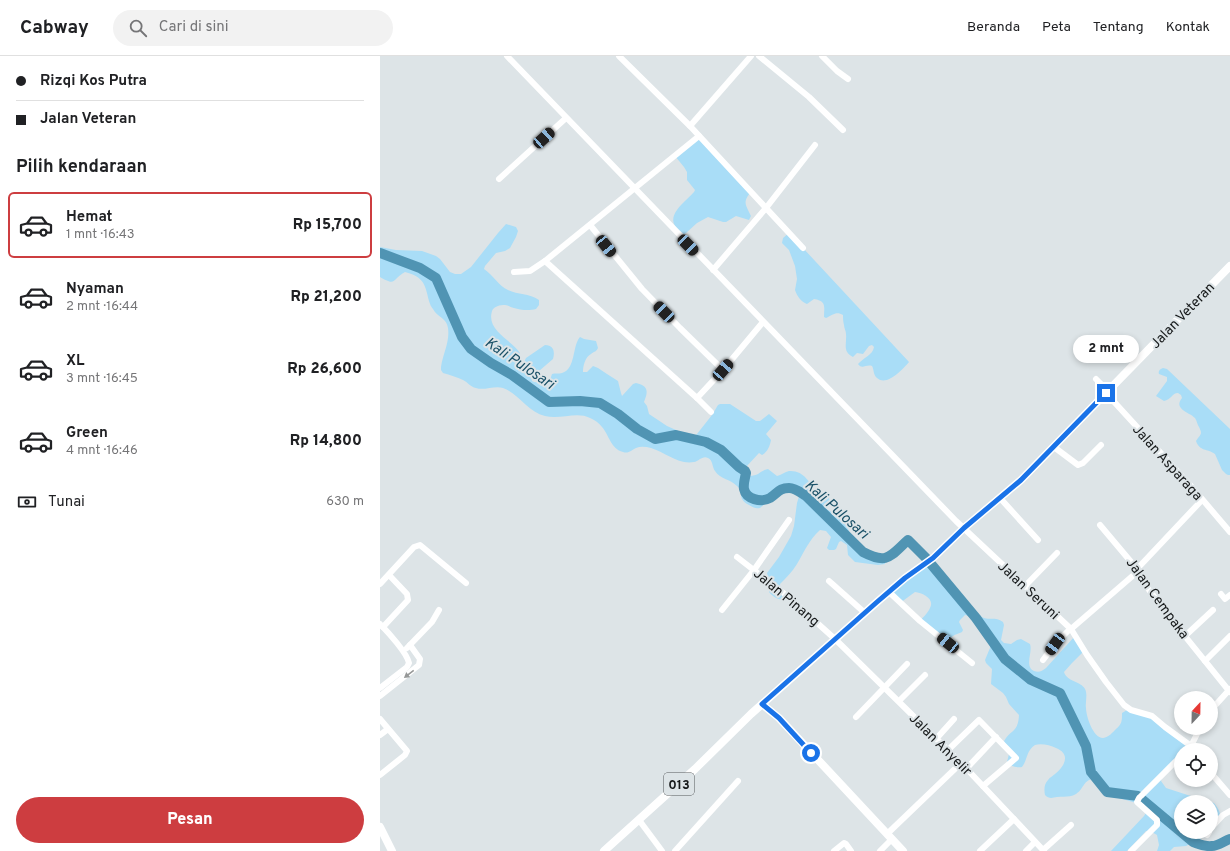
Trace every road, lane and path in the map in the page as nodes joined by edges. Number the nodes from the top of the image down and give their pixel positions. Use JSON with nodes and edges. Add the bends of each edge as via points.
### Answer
{"nodes":[{"id":1,"x":507,"y":56,"type":"edge"},
{"id":2,"x":619,"y":56,"type":"edge"},
{"id":3,"x":751,"y":56,"type":"edge"},
{"id":4,"x":759,"y":56,"type":"edge"},
{"id":5,"x":822,"y":56,"type":"edge"},
{"id":6,"x":848,"y":79,"type":"dead end"},
{"id":7,"x":566,"y":118,"type":"junction"},
{"id":8,"x":690,"y":126,"type":"junction"},
{"id":9,"x":843,"y":130,"type":"dead end"},
{"id":10,"x":699,"y":136,"type":"junction"},
{"id":11,"x":815,"y":145,"type":"dead end"},
{"id":12,"x":500,"y":179,"type":"dead end"},
{"id":13,"x":635,"y":189,"type":"junction"},
{"id":14,"x":766,"y":208,"type":"junction"},
{"id":15,"x":590,"y":225,"type":"junction"},
{"id":16,"x":803,"y":248,"type":"dead end"},
{"id":17,"x":545,"y":261,"type":"junction"},
{"id":18,"x":1230,"y":266,"type":"edge"},
{"id":19,"x":713,"y":270,"type":"junction"},
{"id":20,"x":514,"y":272,"type":"dead end"},
{"id":21,"x":763,"y":322,"type":"junction"},
{"id":22,"x":723,"y":370,"type":"junction"},
{"id":23,"x":1096,"y":379,"type":"dead end"},
{"id":24,"x":1107,"y":392,"type":"junction"},
{"id":25,"x":697,"y":398,"type":"junction"},
{"id":26,"x":712,"y":412,"type":"dead end"},
{"id":27,"x":1101,"y":445,"type":"dead end"},
{"id":28,"x":1054,"y":447,"type":"junction"},
{"id":29,"x":1000,"y":498,"type":"junction"},
{"id":30,"x":1202,"y":500,"type":"junction"},
{"id":31,"x":789,"y":520,"type":"dead end"},
{"id":32,"x":1100,"y":525,"type":"dead end"},
{"id":33,"x":964,"y":528,"type":"junction"},
{"id":34,"x":1230,"y":532,"type":"edge"},
{"id":35,"x":1038,"y":540,"type":"dead end"},
{"id":36,"x":1057,"y":553,"type":"dead end"},
{"id":37,"x":737,"y":557,"type":"dead end"},
{"id":38,"x":754,"y":570,"type":"junction"},
{"id":39,"x":1137,"y":571,"type":"junction"},
{"id":40,"x":389,"y":575,"type":"junction"},
{"id":41,"x":829,"y":581,"type":"dead end"},
{"id":42,"x":466,"y":583,"type":"dead end"},
{"id":43,"x":380,"y":584,"type":"edge"},
{"id":44,"x":1025,"y":586,"type":"junction"},
{"id":45,"x":888,"y":592,"type":"junction"},
{"id":46,"x":1221,"y":594,"type":"dead end"},
{"id":47,"x":1230,"y":595,"type":"edge"},
{"id":48,"x":439,"y":610,"type":"dead end"},
{"id":49,"x":722,"y":610,"type":"dead end"},
{"id":50,"x":1213,"y":610,"type":"dead end"},
{"id":51,"x":865,"y":613,"type":"junction"},
{"id":52,"x":382,"y":625,"type":"edge"},
{"id":53,"x":1071,"y":629,"type":"junction"},
{"id":54,"x":1185,"y":636,"type":"junction"},
{"id":55,"x":1230,"y":636,"type":"edge"},
{"id":56,"x":835,"y":639,"type":"junction"},
{"id":57,"x":410,"y":646,"type":"junction"},
{"id":58,"x":403,"y":651,"type":"junction"},
{"id":59,"x":1043,"y":660,"type":"dead end"},
{"id":60,"x":1205,"y":661,"type":"junction"},
{"id":61,"x":972,"y":662,"type":"dead end"},
{"id":62,"x":906,"y":664,"type":"dead end"},
{"id":63,"x":925,"y":675,"type":"dead end"},
{"id":64,"x":380,"y":678,"type":"edge"},
{"id":65,"x":385,"y":687,"type":"edge"},
{"id":66,"x":884,"y":687,"type":"junction"},
{"id":67,"x":1230,"y":690,"type":"edge"},
{"id":68,"x":380,"y":696,"type":"edge"},
{"id":69,"x":899,"y":702,"type":"junction"},
{"id":70,"x":1218,"y":703,"type":"edge"},
{"id":71,"x":762,"y":704,"type":"junction"},
{"id":72,"x":856,"y":717,"type":"dead end"},
{"id":73,"x":380,"y":719,"type":"edge"},
{"id":74,"x":954,"y":719,"type":"dead end"},
{"id":75,"x":388,"y":729,"type":"junction"},
{"id":76,"x":380,"y":735,"type":"edge"},
{"id":77,"x":996,"y":737,"type":"junction"},
{"id":78,"x":936,"y":738,"type":"junction"},
{"id":79,"x":1184,"y":743,"type":"edge"},
{"id":80,"x":948,"y":750,"type":"junction"},
{"id":81,"x":961,"y":763,"type":"junction"},
{"id":82,"x":1174,"y":763,"type":"edge"},
{"id":83,"x":967,"y":768,"type":"junction"},
{"id":84,"x":380,"y":775,"type":"edge"},
{"id":85,"x":738,"y":781,"type":"dead end"},
{"id":86,"x":1218,"y":781,"type":"edge"},
{"id":87,"x":984,"y":786,"type":"junction"},
{"id":88,"x":1230,"y":795,"type":"edge"},
{"id":89,"x":1230,"y":811,"type":"edge"},
{"id":90,"x":1014,"y":819,"type":"junction"},
{"id":91,"x":639,"y":820,"type":"junction"},
{"id":92,"x":1218,"y":820,"type":"edge"},
{"id":93,"x":1071,"y":825,"type":"dead end"},
{"id":94,"x":380,"y":827,"type":"edge"},
{"id":95,"x":890,"y":836,"type":"junction"},
{"id":96,"x":383,"y":839,"type":"edge"},
{"id":97,"x":1035,"y":842,"type":"junction"},
{"id":98,"x":1044,"y":850,"type":"edge"},
{"id":99,"x":392,"y":851,"type":"edge"},
{"id":100,"x":604,"y":851,"type":"edge"},
{"id":101,"x":662,"y":851,"type":"edge"},
{"id":102,"x":675,"y":851,"type":"edge"},
{"id":103,"x":834,"y":851,"type":"edge"},
{"id":104,"x":851,"y":851,"type":"edge"},
{"id":105,"x":880,"y":851,"type":"edge"},
{"id":106,"x":903,"y":851,"type":"edge"},
{"id":107,"x":980,"y":851,"type":"edge"},
{"id":108,"x":1026,"y":851,"type":"edge"},
{"id":109,"x":1131,"y":851,"type":"edge"}],
"edges":[{"from":1,"to":7,"type":"street","name":"Jalan Seruni"},
{"from":2,"to":8,"type":"street"},
{"from":3,"to":8,"type":"street"},
{"from":4,"to":9,"type":"street","via":[[809,97]]},
{"from":5,"to":6,"type":"street"},
{"from":7,"to":12,"type":"street"},
{"from":7,"to":13,"type":"street","name":"Jalan Seruni"},
{"from":8,"to":10,"type":"street"},
{"from":10,"to":13,"type":"street"},
{"from":10,"to":14,"type":"street"},
{"from":11,"to":14,"type":"street"},
{"from":13,"to":15,"type":"street"},
{"from":13,"to":19,"type":"street","name":"Jalan Seruni"},
{"from":14,"to":16,"type":"street"},
{"from":14,"to":19,"type":"street"},
{"from":15,"to":17,"type":"street"},
{"from":15,"to":22,"type":"street","via":[[642,289]]},
{"from":17,"to":20,"type":"street","via":[[530,271]]},
{"from":17,"to":25,"type":"street"},
{"from":18,"to":24,"type":"main road","name":"Jalan Veteran","number":"013"},
{"from":19,"to":21,"type":"street","name":"Jalan Seruni"},
{"from":21,"to":22,"type":"street"},
{"from":21,"to":33,"type":"street","name":"Jalan Seruni"},
{"from":22,"to":25,"type":"street"},
{"from":23,"to":24,"type":"street","name":"Jalan Asparaga"},
{"from":24,"to":28,"type":"main road","name":"Jalan Veteran","number":"013"},
{"from":24,"to":30,"type":"street","name":"Jalan Asparaga"},
{"from":25,"to":26,"type":"street"},
{"from":27,"to":28,"type":"street","via":[[1078,465]]},
{"from":28,"to":29,"type":"main road","name":"Jalan Veteran","number":"013"},
{"from":29,"to":33,"type":"main road","name":"Jalan Veteran","number":"013"},
{"from":29,"to":35,"type":"street"},
{"from":30,"to":34,"type":"street","name":"Jalan Asparaga"},
{"from":30,"to":39,"type":"street"},
{"from":31,"to":38,"type":"street"},
{"from":32,"to":39,"type":"street","name":"Jalan Cempaka"},
{"from":33,"to":44,"type":"street","name":"Jalan Seruni"},
{"from":33,"to":45,"type":"main road","name":"Jalan Veteran","number":"013","via":[[933,558]]},
{"from":36,"to":44,"type":"street"},
{"from":37,"to":38,"type":"street","name":"Jalan Pinang"},
{"from":38,"to":49,"type":"street"},
{"from":38,"to":56,"type":"street","name":"Jalan Pinang"},
{"from":39,"to":53,"type":"street"},
{"from":39,"to":54,"type":"street","name":"Jalan Cempaka"},
{"from":40,"to":42,"type":"street","via":[[414,547],[420,545]]},
{"from":40,"to":43,"type":"street"},
{"from":40,"to":52,"type":"street","via":[[407,594],[408,600]]},
{"from":41,"to":51,"type":"street"},
{"from":44,"to":53,"type":"street","name":"Jalan Seruni"},
{"from":45,"to":51,"type":"main road","name":"Jalan Veteran","number":"013"},
{"from":45,"to":61,"type":"street"},
{"from":46,"to":47,"type":"street","via":[[1225,599]]},
{"from":48,"to":57,"type":"street","via":[[432,622]]},
{"from":50,"to":54,"type":"street"},
{"from":51,"to":56,"type":"main road","name":"Jalan Veteran","number":"013"},
{"from":52,"to":58,"type":"street"},
{"from":53,"to":59,"type":"street"},
{"from":53,"to":79,"type":"street","name":"Jalan Seruni","via":[[1124,705],[1131,710],[1152,716]]},
{"from":54,"to":60,"type":"street","name":"Jalan Cempaka"},
{"from":55,"to":60,"type":"street"},
{"from":56,"to":66,"type":"street","name":"Jalan Anyelir"},
{"from":56,"to":71,"type":"main road","name":"Jalan Veteran","number":"013"},
{"from":57,"to":58,"type":"street"},
{"from":57,"to":65,"type":"street","one_way":true,"via":[[420,659],[419,665]]},
{"from":58,"to":65,"type":"street","via":[[409,665]]},
{"from":60,"to":67,"type":"street","name":"Jalan Cempaka"},
{"from":62,"to":66,"type":"street"},
{"from":63,"to":69,"type":"street"},
{"from":64,"to":65,"type":"street"},
{"from":65,"to":68,"type":"street"},
{"from":66,"to":69,"type":"street","name":"Jalan Anyelir"},
{"from":66,"to":72,"type":"street"},
{"from":67,"to":70,"type":"street"},
{"from":69,"to":78,"type":"street","name":"Jalan Anyelir"},
{"from":71,"to":91,"type":"main road","number":"013"},
{"from":71,"to":95,"type":"main road","via":[[779,718]]},
{"from":73,"to":75,"type":"street"},
{"from":74,"to":78,"type":"street"},
{"from":75,"to":76,"type":"street"},
{"from":75,"to":84,"type":"street","via":[[407,753]]},
{"from":77,"to":80,"type":"street","via":[[979,720]]},
{"from":77,"to":83,"type":"street"},
{"from":77,"to":87,"type":"street","via":[[1016,758]]},
{"from":78,"to":80,"type":"street","name":"Jalan Anyelir"},
{"from":80,"to":81,"type":"street","name":"Jalan Anyelir"},
{"from":81,"to":83,"type":"street","name":"Jalan Anyelir"},
{"from":81,"to":95,"type":"street"},
{"from":82,"to":109,"type":"street","via":[[1137,802],[1157,820],[1157,825]]},
{"from":83,"to":87,"type":"street","name":"Jalan Anyelir"},
{"from":85,"to":102,"type":"street"},
{"from":86,"to":88,"type":"street"},
{"from":87,"to":90,"type":"street","name":"Jalan Anyelir"},
{"from":89,"to":92,"type":"street"},
{"from":90,"to":97,"type":"street","name":"Jalan Anyelir"},
{"from":90,"to":107,"type":"street"},
{"from":91,"to":100,"type":"main road","number":"013"},
{"from":91,"to":101,"type":"street"},
{"from":93,"to":98,"type":"street"},
{"from":94,"to":96,"type":"main road"},
{"from":95,"to":105,"type":"street"},
{"from":95,"to":106,"type":"main road"},
{"from":96,"to":99,"type":"main road"},
{"from":97,"to":98,"type":"street","name":"Jalan Anyelir"},
{"from":97,"to":108,"type":"street"},
{"from":103,"to":104,"type":"street","via":[[844,843]]}]}
